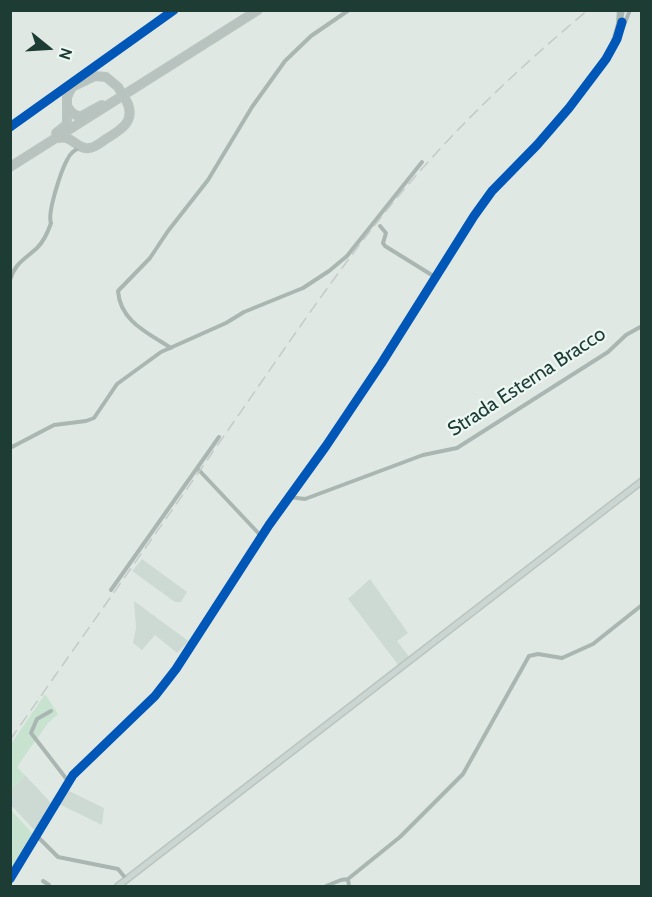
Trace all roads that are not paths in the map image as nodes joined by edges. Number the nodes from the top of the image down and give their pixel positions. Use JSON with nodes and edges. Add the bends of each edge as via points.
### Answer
{"nodes":[{"id":1,"x":252,"y":10,"type":"edge"},
{"id":2,"x":258,"y":10,"type":"edge"},
{"id":3,"x":349,"y":10,"type":"edge"},
{"id":4,"x":619,"y":10,"type":"edge"},
{"id":5,"x":623,"y":10,"type":"edge"},
{"id":6,"x":630,"y":10,"type":"edge"},
{"id":7,"x":622,"y":28,"type":"junction"},
{"id":8,"x":609,"y":53,"type":"junction"},
{"id":9,"x":67,"y":106,"type":"junction"},
{"id":10,"x":104,"y":106,"type":"junction"},
{"id":11,"x":79,"y":145,"type":"junction"},
{"id":12,"x":37,"y":148,"type":"junction"},
{"id":13,"x":422,"y":162,"type":"dead end"},
{"id":14,"x":10,"y":165,"type":"edge"},
{"id":15,"x":380,"y":226,"type":"dead end"},
{"id":16,"x":435,"y":277,"type":"junction"},
{"id":17,"x":10,"y":280,"type":"edge"},
{"id":18,"x":642,"y":326,"type":"edge"},
{"id":19,"x":171,"y":348,"type":"junction"},
{"id":20,"x":219,"y":437,"type":"dead end"},
{"id":21,"x":10,"y":448,"type":"edge"},
{"id":22,"x":197,"y":468,"type":"junction"},
{"id":23,"x":642,"y":481,"type":"edge"},
{"id":24,"x":289,"y":497,"type":"junction"},
{"id":25,"x":262,"y":537,"type":"junction"},
{"id":26,"x":111,"y":590,"type":"dead end"},
{"id":27,"x":642,"y":605,"type":"edge"},
{"id":28,"x":51,"y":711,"type":"dead end"},
{"id":29,"x":68,"y":782,"type":"junction"},
{"id":30,"x":37,"y":836,"type":"junction"},
{"id":31,"x":129,"y":878,"type":"junction"},
{"id":32,"x":10,"y":879,"type":"edge"},
{"id":33,"x":348,"y":879,"type":"junction"},
{"id":34,"x":43,"y":881,"type":"dead end"},
{"id":35,"x":48,"y":886,"type":"edge"},
{"id":36,"x":120,"y":886,"type":"edge"},
{"id":37,"x":326,"y":886,"type":"edge"},
{"id":38,"x":349,"y":886,"type":"edge"}],
"edges":[{"from":1,"to":10,"type":"highway"},
{"from":2,"to":10,"type":"highway"},
{"from":3,"to":19,"type":"street","via":[[311,36],[285,61],[208,180],[150,258],[118,291],[128,317]]},
{"from":4,"to":8,"type":"street"},
{"from":5,"to":7,"type":"street"},
{"from":6,"to":7,"type":"street"},
{"from":7,"to":8,"type":"street"},
{"from":8,"to":16,"type":"street","via":[[569,108],[484,201]]},
{"from":9,"to":10,"type":"highway","via":[[80,117]]},
{"from":9,"to":11,"type":"highway","bridge":true,"via":[[68,91],[90,77],[106,77],[127,102],[130,115],[124,128],[93,147]]},
{"from":9,"to":12,"type":"highway","via":[[65,126]]},
{"from":10,"to":11,"type":"highway","via":[[79,126],[75,136]]},
{"from":10,"to":12,"type":"highway"},
{"from":11,"to":12,"type":"highway","via":[[62,137]]},
{"from":11,"to":17,"type":"street","via":[[68,158],[46,235],[39,246],[18,262]]},
{"from":12,"to":14,"type":"highway"},
{"from":13,"to":19,"type":"street","via":[[337,265],[303,288]]},
{"from":15,"to":16,"type":"street","via":[[386,233],[385,246]]},
{"from":16,"to":24,"type":"street","via":[[381,364]]},
{"from":18,"to":24,"type":"street","name":"Strada Esterna Bracco","via":[[457,448],[423,455],[305,499]]},
{"from":19,"to":21,"type":"street","via":[[117,384],[94,417],[86,422],[54,425]]},
{"from":20,"to":22,"type":"street"},
{"from":22,"to":25,"type":"street"},
{"from":22,"to":26,"type":"street"},
{"from":23,"to":31,"type":"main road"},
{"from":24,"to":25,"type":"street"},
{"from":25,"to":29,"type":"street","via":[[155,696]]},
{"from":27,"to":33,"type":"street","via":[[593,644],[562,658],[529,656],[463,774],[400,837]]},
{"from":28,"to":29,"type":"street","via":[[37,719],[31,733]]},
{"from":29,"to":30,"type":"street"},
{"from":30,"to":31,"type":"street","via":[[58,857],[118,869]]},
{"from":30,"to":32,"type":"street"},
{"from":31,"to":36,"type":"main road"},
{"from":33,"to":37,"type":"street"},
{"from":33,"to":38,"type":"street"},
{"from":34,"to":35,"type":"street"}]}
